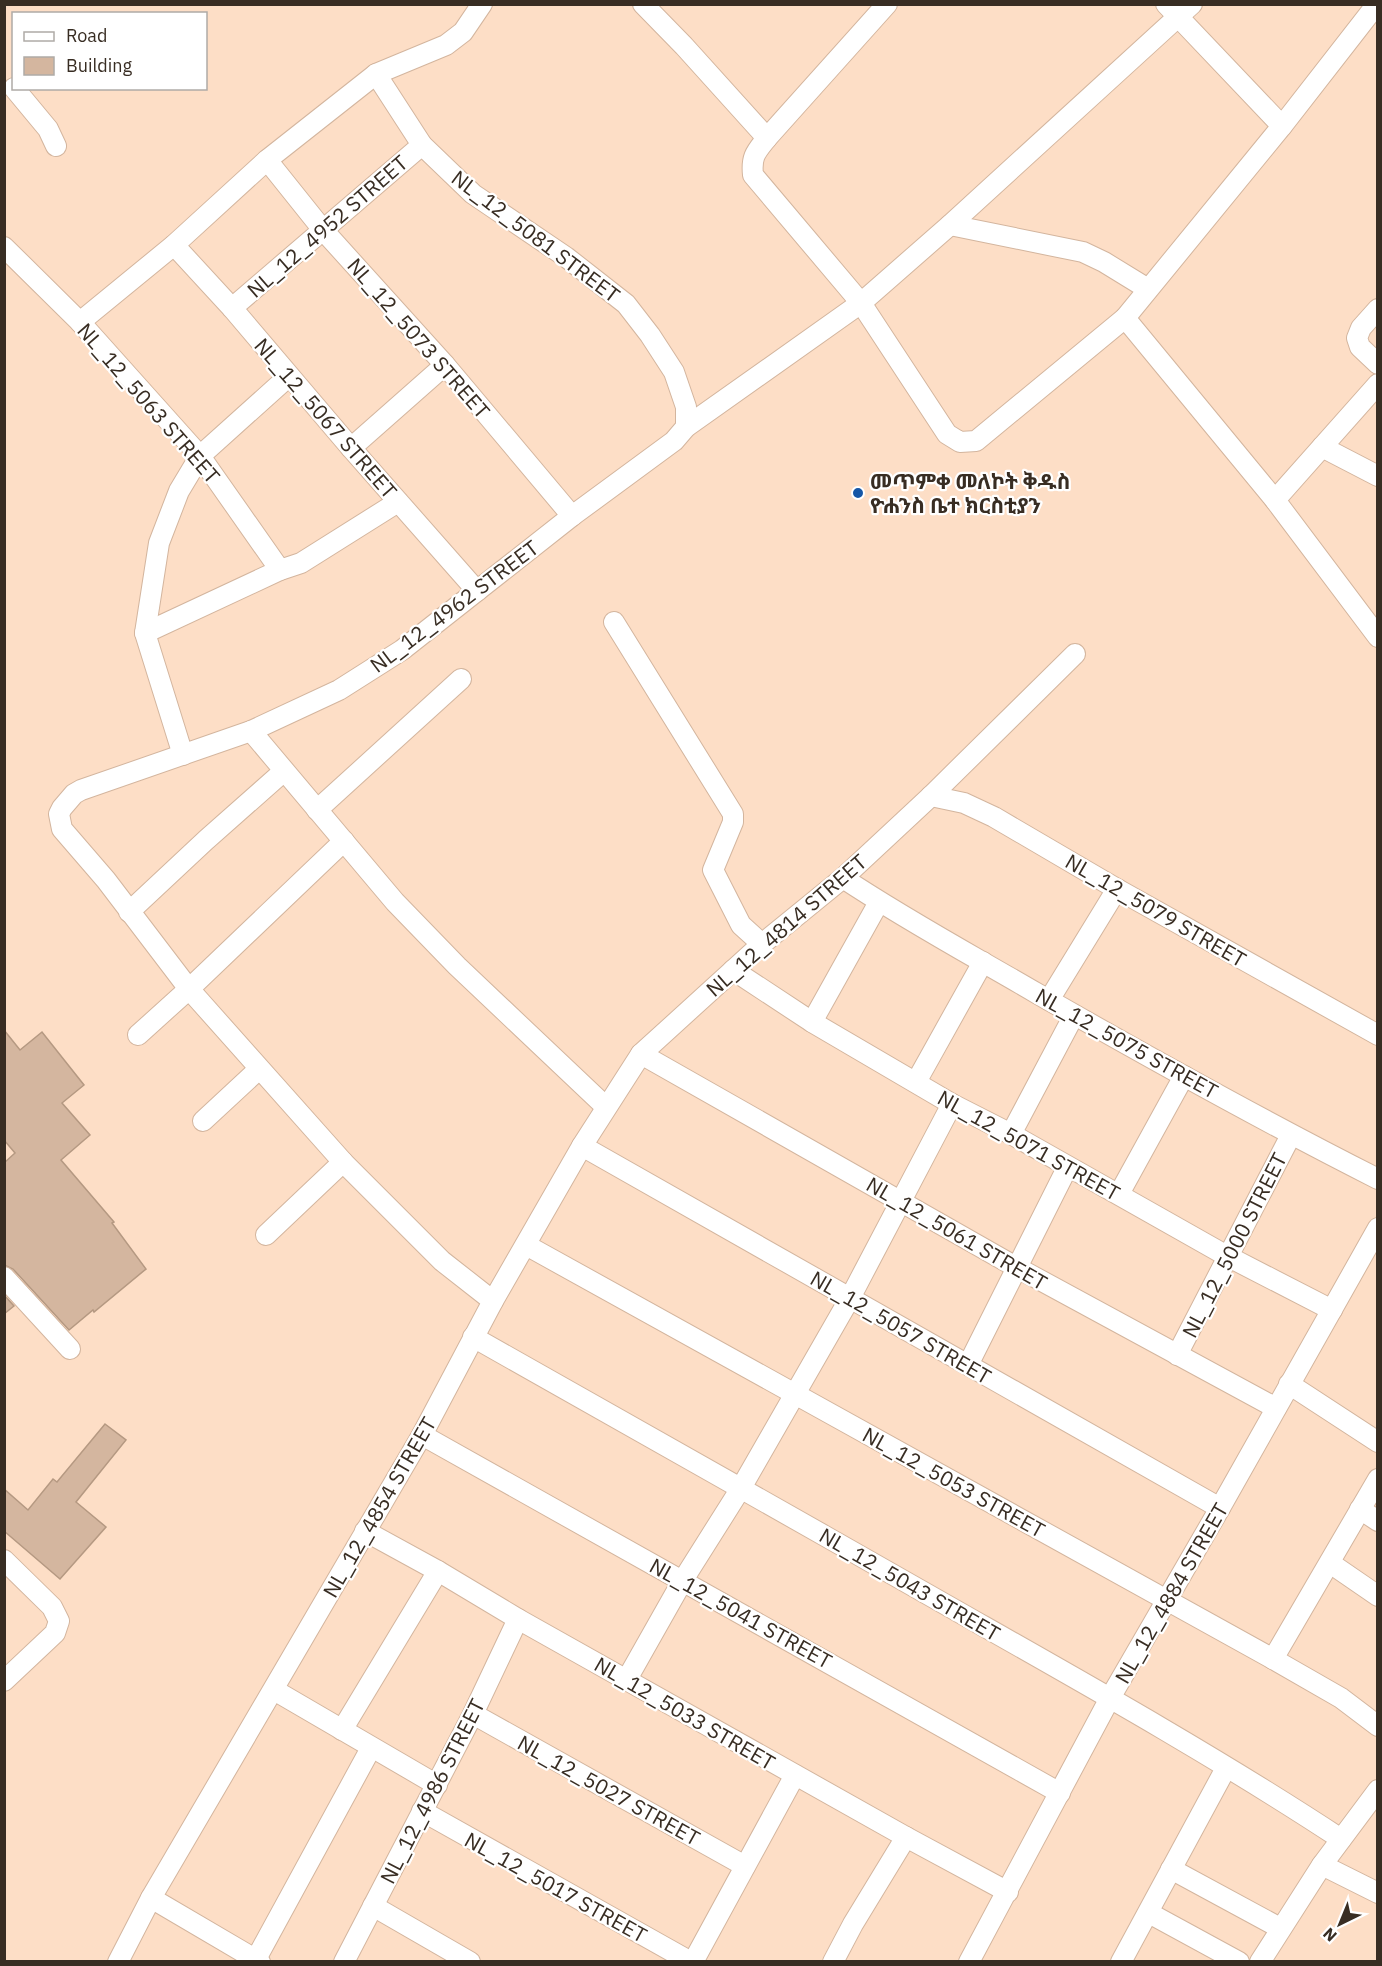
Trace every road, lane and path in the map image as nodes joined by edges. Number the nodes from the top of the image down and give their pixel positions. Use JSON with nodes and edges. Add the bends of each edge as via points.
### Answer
{"nodes":[{"id":1,"x":482,"y":4,"type":"edge"},
{"id":2,"x":643,"y":4,"type":"edge"},
{"id":3,"x":887,"y":4,"type":"edge"},
{"id":4,"x":1377,"y":4,"type":"edge"},
{"id":5,"x":1179,"y":9,"type":"edge"},
{"id":6,"x":376,"y":74,"type":"junction"},
{"id":7,"x":16,"y":90,"type":"edge"},
{"id":8,"x":1282,"y":126,"type":"junction"},
{"id":9,"x":767,"y":138,"type":"junction"},
{"id":10,"x":423,"y":145,"type":"junction"},
{"id":11,"x":56,"y":146,"type":"dead end"},
{"id":12,"x":267,"y":160,"type":"junction"},
{"id":13,"x":950,"y":225,"type":"junction"},
{"id":14,"x":323,"y":230,"type":"junction"},
{"id":15,"x":174,"y":245,"type":"junction"},
{"id":16,"x":4,"y":247,"type":"edge"},
{"id":17,"x":1148,"y":290,"type":"junction"},
{"id":18,"x":861,"y":303,"type":"junction"},
{"id":19,"x":232,"y":308,"type":"junction"},
{"id":20,"x":1377,"y":309,"type":"edge"},
{"id":21,"x":1125,"y":318,"type":"junction"},
{"id":22,"x":80,"y":322,"type":"junction"},
{"id":23,"x":1377,"y":364,"type":"edge"},
{"id":24,"x":445,"y":365,"type":"junction"},
{"id":25,"x":289,"y":376,"type":"junction"},
{"id":26,"x":1377,"y":384,"type":"edge"},
{"id":27,"x":686,"y":427,"type":"junction"},
{"id":28,"x":1322,"y":447,"type":"junction"},
{"id":29,"x":351,"y":448,"type":"junction"},
{"id":30,"x":200,"y":456,"type":"junction"},
{"id":31,"x":1377,"y":476,"type":"edge"},
{"id":32,"x":1275,"y":501,"type":"junction"},
{"id":33,"x":398,"y":502,"type":"junction"},
{"id":34,"x":572,"y":516,"type":"junction"},
{"id":35,"x":280,"y":570,"type":"junction"},
{"id":36,"x":477,"y":591,"type":"junction"},
{"id":37,"x":614,"y":622,"type":"dead end"},
{"id":38,"x":146,"y":633,"type":"junction"},
{"id":39,"x":1377,"y":637,"type":"edge"},
{"id":40,"x":1075,"y":654,"type":"dead end"},
{"id":41,"x":461,"y":679,"type":"dead end"},
{"id":42,"x":251,"y":731,"type":"junction"},
{"id":43,"x":183,"y":754,"type":"junction"},
{"id":44,"x":284,"y":771,"type":"junction"},
{"id":45,"x":931,"y":796,"type":"junction"},
{"id":46,"x":317,"y":810,"type":"junction"},
{"id":47,"x":344,"y":841,"type":"junction"},
{"id":48,"x":843,"y":878,"type":"junction"},
{"id":49,"x":1117,"y":889,"type":"junction"},
{"id":50,"x":879,"y":902,"type":"junction"},
{"id":51,"x":129,"y":912,"type":"junction"},
{"id":52,"x":762,"y":944,"type":"junction"},
{"id":53,"x":983,"y":962,"type":"junction"},
{"id":54,"x":733,"y":970,"type":"junction"},
{"id":55,"x":189,"y":989,"type":"junction"},
{"id":56,"x":1049,"y":1000,"type":"junction"},
{"id":57,"x":1074,"y":1015,"type":"junction"},
{"id":58,"x":812,"y":1022,"type":"junction"},
{"id":59,"x":138,"y":1035,"type":"dead end"},
{"id":60,"x":1377,"y":1035,"type":"edge"},
{"id":61,"x":641,"y":1054,"type":"junction"},
{"id":62,"x":260,"y":1069,"type":"junction"},
{"id":63,"x":1184,"y":1076,"type":"junction"},
{"id":64,"x":915,"y":1082,"type":"junction"},
{"id":65,"x":952,"y":1104,"type":"junction"},
{"id":66,"x":606,"y":1107,"type":"junction"},
{"id":67,"x":203,"y":1121,"type":"dead end"},
{"id":68,"x":1011,"y":1134,"type":"junction"},
{"id":69,"x":1291,"y":1135,"type":"junction"},
{"id":70,"x":582,"y":1146,"type":"junction"},
{"id":71,"x":343,"y":1162,"type":"junction"},
{"id":72,"x":1067,"y":1168,"type":"junction"},
{"id":73,"x":1377,"y":1179,"type":"edge"},
{"id":74,"x":1119,"y":1194,"type":"junction"},
{"id":75,"x":900,"y":1200,"type":"junction"},
{"id":76,"x":1377,"y":1228,"type":"edge"},
{"id":77,"x":266,"y":1235,"type":"dead end"},
{"id":78,"x":526,"y":1245,"type":"junction"},
{"id":79,"x":1227,"y":1256,"type":"junction"},
{"id":80,"x":1016,"y":1267,"type":"junction"},
{"id":81,"x":4,"y":1277,"type":"edge"},
{"id":82,"x":850,"y":1298,"type":"junction"},
{"id":83,"x":493,"y":1300,"type":"junction"},
{"id":84,"x":1332,"y":1310,"type":"junction"},
{"id":85,"x":473,"y":1337,"type":"junction"},
{"id":86,"x":70,"y":1349,"type":"dead end"},
{"id":87,"x":1178,"y":1355,"type":"junction"},
{"id":88,"x":968,"y":1365,"type":"junction"},
{"id":89,"x":1289,"y":1384,"type":"junction"},
{"id":90,"x":795,"y":1394,"type":"junction"},
{"id":91,"x":1276,"y":1408,"type":"junction"},
{"id":92,"x":422,"y":1435,"type":"junction"},
{"id":93,"x":1377,"y":1442,"type":"edge"},
{"id":94,"x":1377,"y":1479,"type":"edge"},
{"id":95,"x":741,"y":1488,"type":"junction"},
{"id":96,"x":1220,"y":1508,"type":"junction"},
{"id":97,"x":1359,"y":1509,"type":"junction"},
{"id":98,"x":1377,"y":1521,"type":"edge"},
{"id":99,"x":365,"y":1532,"type":"junction"},
{"id":100,"x":4,"y":1560,"type":"edge"},
{"id":101,"x":1330,"y":1563,"type":"junction"},
{"id":102,"x":438,"y":1571,"type":"junction"},
{"id":103,"x":683,"y":1580,"type":"junction"},
{"id":104,"x":1377,"y":1596,"type":"edge"},
{"id":105,"x":1166,"y":1601,"type":"junction"},
{"id":106,"x":518,"y":1619,"type":"junction"},
{"id":107,"x":1273,"y":1659,"type":"junction"},
{"id":108,"x":627,"y":1679,"type":"junction"},
{"id":109,"x":4,"y":1681,"type":"edge"},
{"id":110,"x":274,"y":1690,"type":"junction"},
{"id":111,"x":1110,"y":1698,"type":"junction"},
{"id":112,"x":473,"y":1714,"type":"junction"},
{"id":113,"x":1377,"y":1725,"type":"edge"},
{"id":114,"x":342,"y":1730,"type":"junction"},
{"id":115,"x":371,"y":1748,"type":"junction"},
{"id":116,"x":1226,"y":1768,"type":"junction"},
{"id":117,"x":795,"y":1776,"type":"junction"},
{"id":118,"x":437,"y":1785,"type":"junction"},
{"id":119,"x":1377,"y":1790,"type":"edge"},
{"id":120,"x":1060,"y":1793,"type":"junction"},
{"id":121,"x":422,"y":1811,"type":"junction"},
{"id":122,"x":906,"y":1837,"type":"junction"},
{"id":123,"x":1341,"y":1839,"type":"junction"},
{"id":124,"x":1322,"y":1865,"type":"junction"},
{"id":125,"x":745,"y":1866,"type":"junction"},
{"id":126,"x":1171,"y":1869,"type":"junction"},
{"id":127,"x":1008,"y":1892,"type":"junction"},
{"id":128,"x":1377,"y":1893,"type":"edge"},
{"id":129,"x":152,"y":1898,"type":"junction"},
{"id":130,"x":373,"y":1906,"type":"junction"},
{"id":131,"x":1149,"y":1913,"type":"junction"},
{"id":132,"x":1280,"y":1928,"type":"junction"},
{"id":133,"x":1218,"y":1957,"type":"edge"},
{"id":134,"x":258,"y":1960,"type":"edge"},
{"id":135,"x":687,"y":1961,"type":"edge"},
{"id":136,"x":117,"y":1962,"type":"edge"},
{"id":137,"x":344,"y":1962,"type":"edge"},
{"id":138,"x":470,"y":1962,"type":"edge"},
{"id":139,"x":833,"y":1962,"type":"edge"},
{"id":140,"x":969,"y":1962,"type":"edge"},
{"id":141,"x":1121,"y":1962,"type":"edge"},
{"id":142,"x":1239,"y":1962,"type":"edge"},
{"id":143,"x":1260,"y":1962,"type":"edge"}],
"edges":[{"from":1,"to":6,"type":"street","via":[[463,32],[446,45]]},
{"from":2,"to":9,"type":"street"},
{"from":3,"to":9,"type":"street"},
{"from":4,"to":8,"type":"street"},
{"from":5,"to":8,"type":"street"},
{"from":5,"to":13,"type":"street","name":"NL_12_4962 STREET"},
{"from":6,"to":10,"type":"street","name":"NL_12_5081 STREET"},
{"from":6,"to":12,"type":"street"},
{"from":7,"to":11,"type":"street","via":[[48,129]]},
{"from":8,"to":17,"type":"street"},
{"from":9,"to":18,"type":"street","via":[[754,154],[753,175]]},
{"from":10,"to":14,"type":"street","name":"NL_12_4952 STREET"},
{"from":10,"to":27,"type":"street","name":"NL_12_5081 STREET","via":[[473,194],[566,257],[626,304],[674,372],[686,407]]},
{"from":12,"to":14,"type":"street","name":"NL_12_5073 STREET"},
{"from":12,"to":15,"type":"street"},
{"from":13,"to":17,"type":"street","via":[[1083,252]]},
{"from":13,"to":18,"type":"street","name":"NL_12_4962 STREET"},
{"from":14,"to":19,"type":"street","name":"NL_12_4952 STREET"},
{"from":14,"to":24,"type":"street","name":"NL_12_5073 STREET"},
{"from":15,"to":19,"type":"street","name":"NL_12_5067 STREET"},
{"from":15,"to":22,"type":"street"},
{"from":16,"to":22,"type":"street","name":"NL_12_5063 STREET"},
{"from":17,"to":21,"type":"street"},
{"from":18,"to":21,"type":"street","via":[[947,434],[960,442],[976,441]]},
{"from":18,"to":27,"type":"street","name":"NL_12_4962 STREET"},
{"from":19,"to":25,"type":"street","name":"NL_12_5067 STREET"},
{"from":20,"to":23,"type":"street","via":[[1357,338],[1360,347]]},
{"from":21,"to":32,"type":"street"},
{"from":22,"to":30,"type":"street","name":"NL_12_5063 STREET"},
{"from":24,"to":29,"type":"street"},
{"from":24,"to":34,"type":"street","name":"NL_12_5073 STREET"},
{"from":25,"to":29,"type":"street","name":"NL_12_5067 STREET"},
{"from":25,"to":30,"type":"street"},
{"from":26,"to":28,"type":"street"},
{"from":27,"to":34,"type":"street","name":"NL_12_4962 STREET","via":[[675,441]]},
{"from":28,"to":31,"type":"street"},
{"from":28,"to":32,"type":"street"},
{"from":29,"to":33,"type":"street","name":"NL_12_5067 STREET"},
{"from":30,"to":35,"type":"street","name":"NL_12_5063 STREET"},
{"from":30,"to":38,"type":"street","via":[[179,491],[159,543]]},
{"from":32,"to":39,"type":"street"},
{"from":33,"to":35,"type":"street","via":[[301,563]]},
{"from":33,"to":36,"type":"street","name":"NL_12_5067 STREET"},
{"from":34,"to":36,"type":"street","name":"NL_12_4962 STREET"},
{"from":35,"to":38,"type":"street"},
{"from":36,"to":42,"type":"street","name":"NL_12_4962 STREET","via":[[402,650],[339,690]]},
{"from":37,"to":52,"type":"street","via":[[733,814],[713,870],[741,925]]},
{"from":38,"to":43,"type":"street"},
{"from":40,"to":45,"type":"street","name":"NL_12_4814 STREET"},
{"from":41,"to":46,"type":"street"},
{"from":42,"to":43,"type":"street","name":"NL_12_4962 STREET"},
{"from":42,"to":44,"type":"street"},
{"from":43,"to":51,"type":"street","name":"NL_12_4962 STREET","via":[[81,790],[67,800],[59,814],[62,829]]},
{"from":44,"to":46,"type":"street"},
{"from":44,"to":51,"type":"street"},
{"from":45,"to":48,"type":"street","name":"NL_12_4814 STREET"},
{"from":45,"to":49,"type":"street","name":"NL_12_5079 STREET","via":[[964,803],[994,817]]},
{"from":46,"to":47,"type":"street"},
{"from":47,"to":55,"type":"street"},
{"from":47,"to":66,"type":"street","via":[[395,902],[457,966]]},
{"from":48,"to":50,"type":"street","name":"NL_12_5075 STREET"},
{"from":48,"to":52,"type":"street","name":"NL_12_4814 STREET"},
{"from":49,"to":56,"type":"street"},
{"from":49,"to":60,"type":"street","name":"NL_12_5079 STREET"},
{"from":50,"to":53,"type":"street","name":"NL_12_5075 STREET"},
{"from":50,"to":58,"type":"street"},
{"from":51,"to":55,"type":"street"},
{"from":52,"to":54,"type":"street","name":"NL_12_4814 STREET"},
{"from":53,"to":56,"type":"street","name":"NL_12_5075 STREET"},
{"from":53,"to":64,"type":"street"},
{"from":54,"to":58,"type":"street","name":"NL_12_5071 STREET"},
{"from":54,"to":61,"type":"street","name":"NL_12_4814 STREET"},
{"from":55,"to":59,"type":"street"},
{"from":55,"to":62,"type":"street"},
{"from":56,"to":57,"type":"street","name":"NL_12_5075 STREET"},
{"from":57,"to":63,"type":"street","name":"NL_12_5075 STREET"},
{"from":57,"to":68,"type":"street"},
{"from":58,"to":64,"type":"street","name":"NL_12_5071 STREET"},
{"from":61,"to":66,"type":"street","name":"NL_12_4854 STREET"},
{"from":61,"to":75,"type":"street","name":"NL_12_5061 STREET"},
{"from":62,"to":67,"type":"street"},
{"from":62,"to":71,"type":"street"},
{"from":63,"to":69,"type":"street","name":"NL_12_5075 STREET"},
{"from":63,"to":74,"type":"street"},
{"from":64,"to":65,"type":"street","name":"NL_12_5071 STREET"},
{"from":65,"to":68,"type":"street","name":"NL_12_5071 STREET"},
{"from":65,"to":75,"type":"street"},
{"from":66,"to":70,"type":"street","name":"NL_12_4854 STREET"},
{"from":68,"to":72,"type":"street","name":"NL_12_5071 STREET"},
{"from":69,"to":73,"type":"street","name":"NL_12_5075 STREET"},
{"from":69,"to":79,"type":"street","name":"NL_12_5000 STREET"},
{"from":70,"to":78,"type":"street","name":"NL_12_4854 STREET"},
{"from":70,"to":82,"type":"street","name":"NL_12_5057 STREET"},
{"from":71,"to":77,"type":"street"},
{"from":71,"to":83,"type":"street","via":[[442,1261]]},
{"from":72,"to":74,"type":"street","name":"NL_12_5071 STREET"},
{"from":72,"to":80,"type":"street"},
{"from":74,"to":79,"type":"street","name":"NL_12_5071 STREET"},
{"from":75,"to":80,"type":"street","name":"NL_12_5061 STREET"},
{"from":75,"to":82,"type":"street"},
{"from":76,"to":84,"type":"street","name":"NL_12_4884 STREET"},
{"from":78,"to":83,"type":"street","name":"NL_12_4854 STREET"},
{"from":78,"to":90,"type":"street","name":"NL_12_5053 STREET"},
{"from":79,"to":84,"type":"street","name":"NL_12_5071 STREET"},
{"from":79,"to":87,"type":"street","name":"NL_12_5000 STREET"},
{"from":80,"to":87,"type":"street","name":"NL_12_5061 STREET"},
{"from":80,"to":88,"type":"street"},
{"from":81,"to":86,"type":"street"},
{"from":82,"to":88,"type":"street","name":"NL_12_5057 STREET"},
{"from":82,"to":90,"type":"street"},
{"from":83,"to":85,"type":"street","name":"NL_12_4854 STREET"},
{"from":84,"to":89,"type":"street","name":"NL_12_4884 STREET"},
{"from":85,"to":92,"type":"street","name":"NL_12_4854 STREET"},
{"from":85,"to":95,"type":"street","name":"NL_12_5043 STREET"},
{"from":87,"to":91,"type":"street","name":"NL_12_5061 STREET"},
{"from":88,"to":96,"type":"street","name":"NL_12_5057 STREET"},
{"from":89,"to":91,"type":"street","name":"NL_12_4884 STREET"},
{"from":89,"to":93,"type":"street"},
{"from":90,"to":95,"type":"street"},
{"from":90,"to":105,"type":"street","name":"NL_12_5053 STREET"},
{"from":91,"to":96,"type":"street","name":"NL_12_4884 STREET"},
{"from":92,"to":99,"type":"street","name":"NL_12_4854 STREET"},
{"from":92,"to":103,"type":"street","name":"NL_12_5041 STREET"},
{"from":94,"to":97,"type":"street"},
{"from":95,"to":103,"type":"street"},
{"from":95,"to":111,"type":"street","name":"NL_12_5043 STREET"},
{"from":96,"to":105,"type":"street","name":"NL_12_4884 STREET"},
{"from":97,"to":98,"type":"street"},
{"from":97,"to":101,"type":"street"},
{"from":99,"to":102,"type":"street","name":"NL_12_5033 STREET"},
{"from":99,"to":110,"type":"street","name":"NL_12_4854 STREET"},
{"from":100,"to":109,"type":"street","via":[[52,1607],[59,1621],[55,1633]]},
{"from":101,"to":104,"type":"street"},
{"from":101,"to":107,"type":"street"},
{"from":102,"to":106,"type":"street","name":"NL_12_5033 STREET"},
{"from":102,"to":114,"type":"street"},
{"from":103,"to":108,"type":"street"},
{"from":103,"to":120,"type":"street","name":"NL_12_5041 STREET"},
{"from":105,"to":107,"type":"street","name":"NL_12_5053 STREET"},
{"from":105,"to":111,"type":"street","name":"NL_12_4884 STREET"},
{"from":106,"to":108,"type":"street","name":"NL_12_5033 STREET"},
{"from":106,"to":112,"type":"street","name":"NL_12_4986 STREET"},
{"from":107,"to":113,"type":"street","name":"NL_12_5053 STREET","via":[[1341,1698]]},
{"from":108,"to":117,"type":"street","name":"NL_12_5033 STREET"},
{"from":110,"to":114,"type":"street"},
{"from":110,"to":129,"type":"street","name":"NL_12_4854 STREET"},
{"from":111,"to":116,"type":"street","name":"NL_12_5043 STREET"},
{"from":111,"to":120,"type":"street","name":"NL_12_4884 STREET"},
{"from":112,"to":118,"type":"street","name":"NL_12_4986 STREET"},
{"from":112,"to":125,"type":"street","name":"NL_12_5027 STREET"},
{"from":114,"to":115,"type":"street"},
{"from":115,"to":118,"type":"street"},
{"from":115,"to":134,"type":"street"},
{"from":116,"to":123,"type":"street","name":"NL_12_5043 STREET"},
{"from":116,"to":126,"type":"street"},
{"from":117,"to":122,"type":"street","name":"NL_12_5033 STREET"},
{"from":117,"to":125,"type":"street"},
{"from":118,"to":121,"type":"street","name":"NL_12_4986 STREET"},
{"from":119,"to":123,"type":"street"},
{"from":120,"to":127,"type":"street","name":"NL_12_4884 STREET"},
{"from":121,"to":130,"type":"street","name":"NL_12_4986 STREET"},
{"from":121,"to":135,"type":"street","name":"NL_12_5017 STREET"},
{"from":122,"to":127,"type":"street","name":"NL_12_5033 STREET"},
{"from":122,"to":139,"type":"street"},
{"from":123,"to":124,"type":"street"},
{"from":124,"to":128,"type":"street"},
{"from":124,"to":132,"type":"street"},
{"from":125,"to":135,"type":"street"},
{"from":126,"to":131,"type":"street"},
{"from":126,"to":132,"type":"street"},
{"from":127,"to":140,"type":"street","name":"NL_12_4884 STREET"},
{"from":129,"to":134,"type":"street"},
{"from":129,"to":136,"type":"street","name":"NL_12_4854 STREET"},
{"from":130,"to":137,"type":"street","name":"NL_12_4986 STREET"},
{"from":130,"to":138,"type":"street"},
{"from":131,"to":133,"type":"street"},
{"from":131,"to":141,"type":"street"},
{"from":132,"to":143,"type":"street"},
{"from":133,"to":142,"type":"street"}]}
